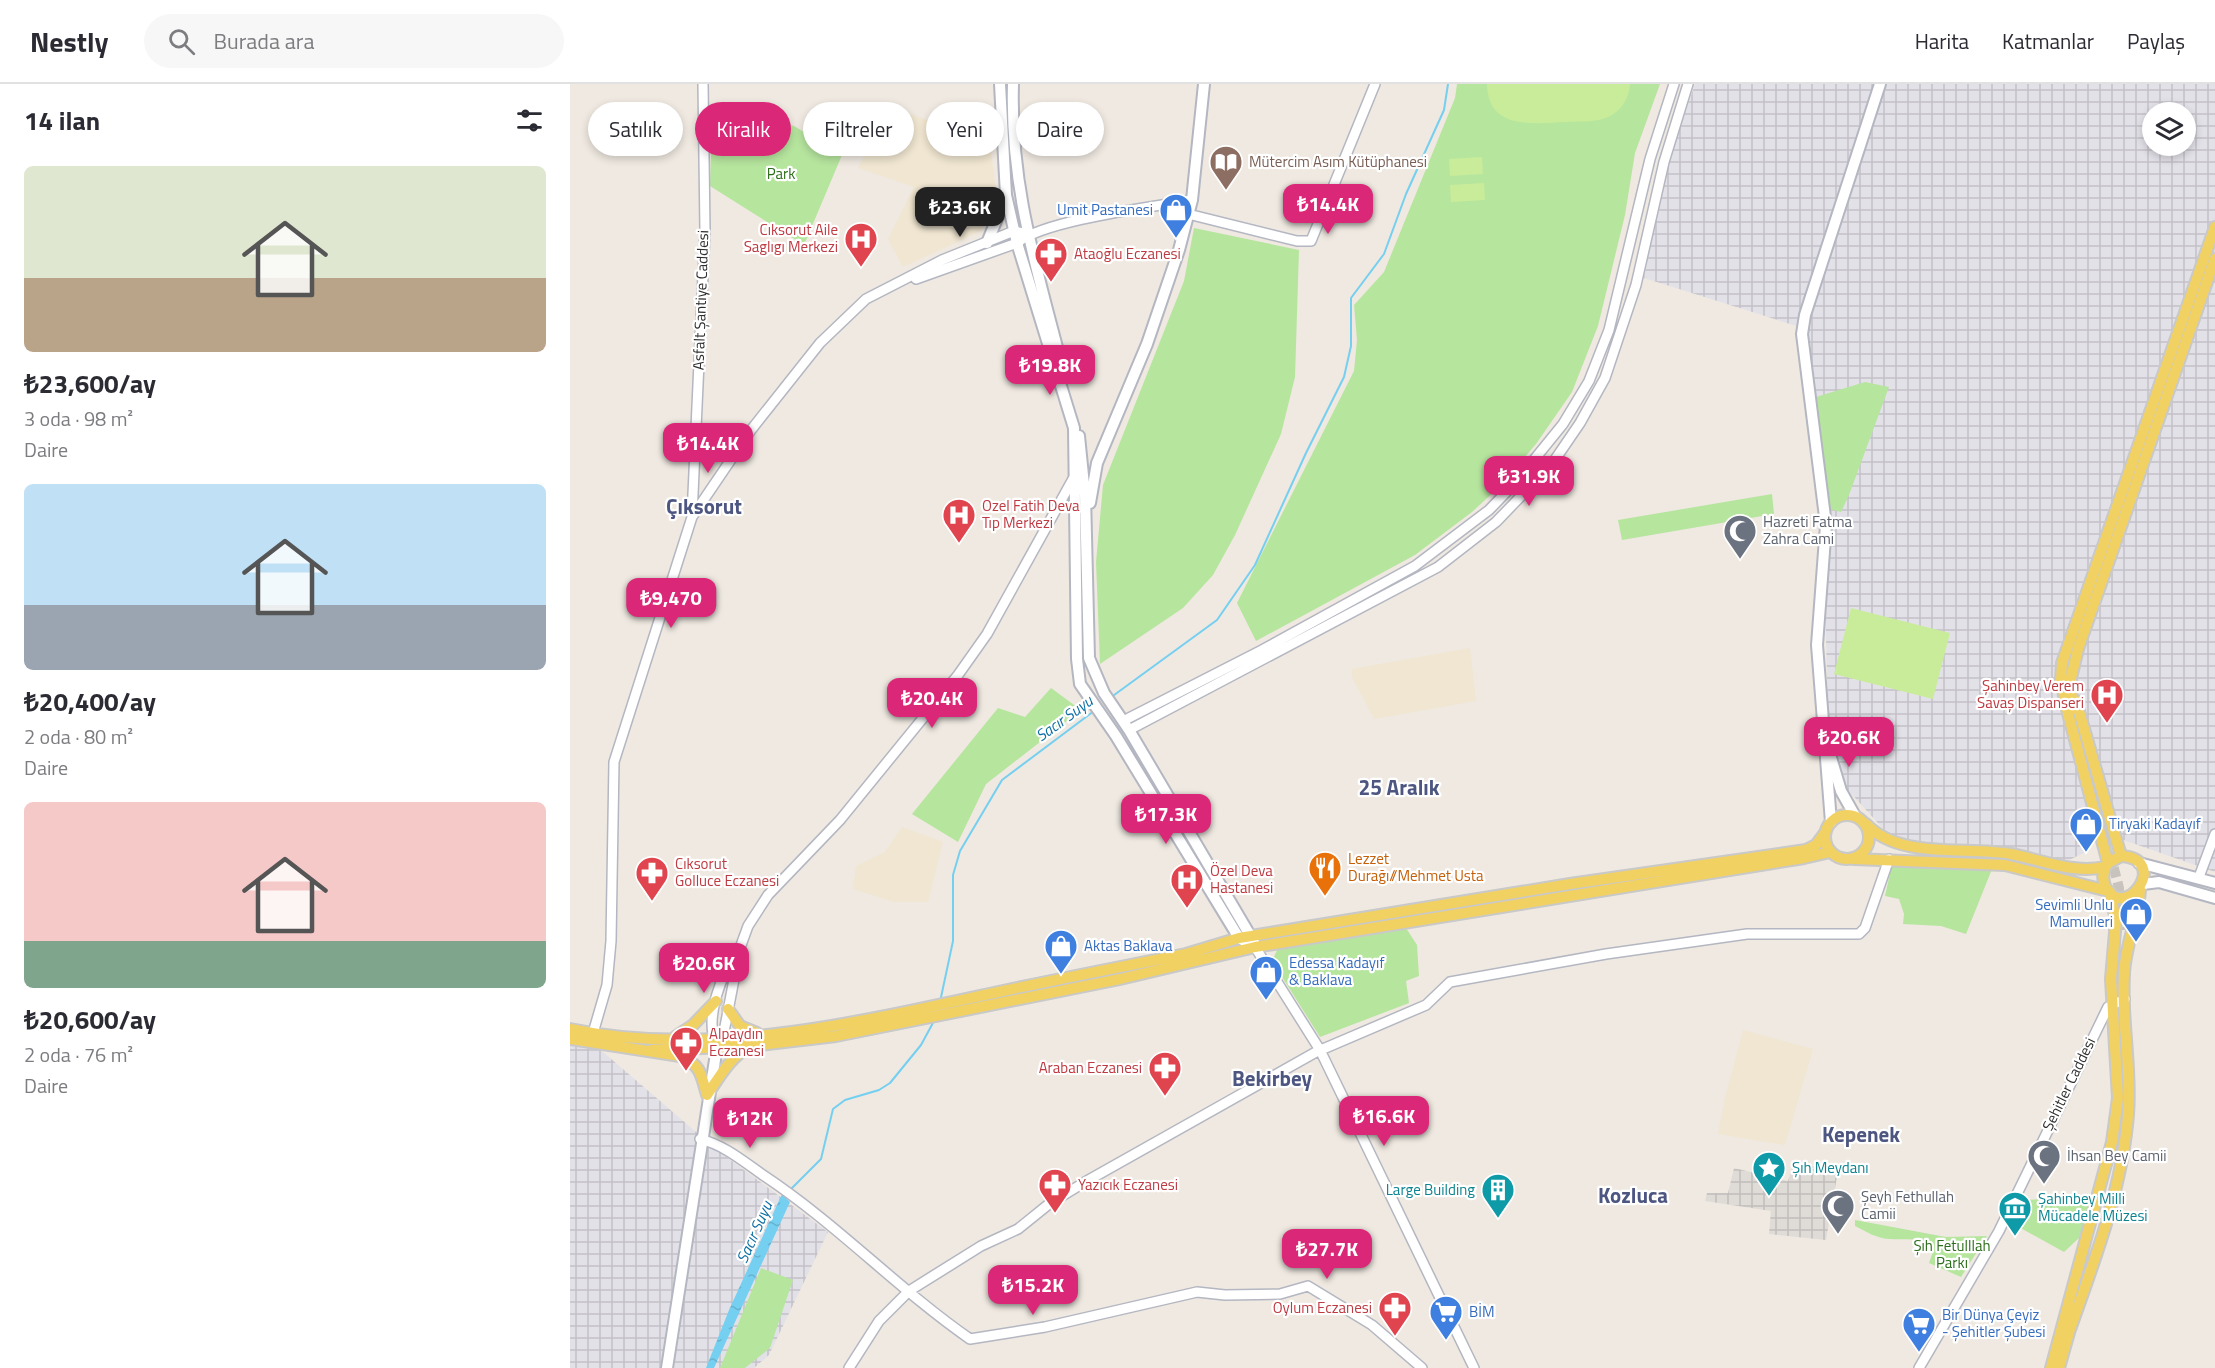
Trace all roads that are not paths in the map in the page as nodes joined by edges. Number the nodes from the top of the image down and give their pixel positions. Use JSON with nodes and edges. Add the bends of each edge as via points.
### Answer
{"nodes":[{"id":1,"x":703,"y":84,"type":"edge"},
{"id":2,"x":1000,"y":84,"type":"edge"},
{"id":3,"x":1013,"y":84,"type":"edge"},
{"id":4,"x":1204,"y":84,"type":"edge"},
{"id":5,"x":1375,"y":84,"type":"edge"},
{"id":6,"x":1674,"y":84,"type":"edge"},
{"id":7,"x":1688,"y":84,"type":"edge"},
{"id":8,"x":1880,"y":84,"type":"edge"},
{"id":9,"x":1006,"y":195,"type":"junction"},
{"id":10,"x":1192,"y":200,"type":"junction"},
{"id":11,"x":1188,"y":214,"type":"junction"},
{"id":12,"x":2215,"y":227,"type":"edge"},
{"id":13,"x":1014,"y":231,"type":"junction"},
{"id":14,"x":1027,"y":234,"type":"junction"},
{"id":15,"x":987,"y":243,"type":"junction"},
{"id":16,"x":1017,"y":243,"type":"junction"},
{"id":17,"x":2215,"y":259,"type":"edge"},
{"id":18,"x":899,"y":284,"type":"junction"},
{"id":19,"x":1081,"y":447,"type":"junction"},
{"id":20,"x":1097,"y":463,"type":"junction"},
{"id":21,"x":1073,"y":480,"type":"junction"},
{"id":22,"x":692,"y":517,"type":"junction"},
{"id":23,"x":1085,"y":540,"type":"junction"},
{"id":24,"x":2073,"y":667,"type":"junction"},
{"id":25,"x":2061,"y":680,"type":"junction"},
{"id":26,"x":2073,"y":716,"type":"junction"},
{"id":27,"x":1126,"y":725,"type":"junction"},
{"id":28,"x":1823,"y":727,"type":"junction"},
{"id":29,"x":1855,"y":816,"type":"junction"},
{"id":30,"x":1830,"y":822,"type":"junction"},
{"id":31,"x":1866,"y":825,"type":"junction"},
{"id":32,"x":1825,"y":833,"type":"junction"},
{"id":33,"x":2215,"y":834,"type":"edge"},
{"id":34,"x":2108,"y":844,"type":"tunnel mouth"},
{"id":35,"x":1830,"y":852,"type":"junction"},
{"id":36,"x":2121,"y":856,"type":"junction"},
{"id":37,"x":1854,"y":859,"type":"junction"},
{"id":38,"x":1889,"y":859,"type":"junction"},
{"id":39,"x":2139,"y":863,"type":"junction"},
{"id":40,"x":2106,"y":865,"type":"junction"},
{"id":41,"x":2199,"y":877,"type":"junction"},
{"id":42,"x":2215,"y":883,"type":"edge"},
{"id":43,"x":2141,"y":886,"type":"junction"},
{"id":44,"x":2109,"y":891,"type":"junction"},
{"id":45,"x":2215,"y":898,"type":"edge"},
{"id":46,"x":1239,"y":938,"type":"junction"},
{"id":47,"x":1254,"y":942,"type":"junction"},
{"id":48,"x":740,"y":948,"type":"junction"},
{"id":49,"x":2125,"y":999,"type":"junction"},
{"id":50,"x":716,"y":1001,"type":"junction"},
{"id":51,"x":2112,"y":1003,"type":"junction"},
{"id":52,"x":728,"y":1009,"type":"junction"},
{"id":53,"x":926,"y":1013,"type":"junction"},
{"id":54,"x":570,"y":1029,"type":"edge"},
{"id":55,"x":593,"y":1033,"type":"junction"},
{"id":56,"x":760,"y":1034,"type":"junction"},
{"id":57,"x":570,"y":1039,"type":"edge"},
{"id":58,"x":669,"y":1040,"type":"junction"},
{"id":59,"x":718,"y":1040,"type":"junction"},
{"id":60,"x":752,"y":1046,"type":"junction"},
{"id":61,"x":651,"y":1050,"type":"junction"},
{"id":62,"x":1320,"y":1050,"type":"junction"},
{"id":63,"x":707,"y":1095,"type":"junction"},
{"id":64,"x":2120,"y":1113,"type":"dead end"},
{"id":65,"x":700,"y":1139,"type":"junction"},
{"id":66,"x":2095,"y":1234,"type":"junction"},
{"id":67,"x":909,"y":1292,"type":"junction"},
{"id":68,"x":2067,"y":1308,"type":"junction"},
{"id":69,"x":2068,"y":1335,"type":"junction"},
{"id":70,"x":667,"y":1368,"type":"edge"},
{"id":71,"x":849,"y":1368,"type":"edge"},
{"id":72,"x":1422,"y":1368,"type":"edge"},
{"id":73,"x":1474,"y":1368,"type":"edge"},
{"id":74,"x":1919,"y":1368,"type":"edge"},
{"id":75,"x":2051,"y":1368,"type":"edge"},
{"id":76,"x":2059,"y":1368,"type":"edge"}],
"edges":[{"from":1,"to":22,"type":"street","name":"Asfalt Şantiye Caddesi","via":[[705,231]]},
{"from":2,"to":9,"type":"main road"},
{"from":3,"to":14,"type":"main road","via":[[1015,164]]},
{"from":4,"to":10,"type":"main road"},
{"from":5,"to":11,"type":"street","via":[[1311,241],[1297,241]]},
{"from":6,"to":27,"type":"street","via":[[1650,159],[1609,330],[1589,381],[1563,424],[1516,482],[1489,510],[1415,566]]},
{"from":7,"to":27,"type":"street","via":[[1664,162],[1636,285],[1605,378],[1552,464],[1496,522],[1438,567]]},
{"from":8,"to":28,"type":"main road","via":[[1802,334],[1826,525],[1817,645]]},
{"from":9,"to":13,"type":"main road"},
{"from":9,"to":15,"type":"main road"},
{"from":10,"to":11,"type":"main road"},
{"from":10,"to":14,"type":"street"},
{"from":11,"to":20,"type":"main road","via":[[1162,303]]},
{"from":12,"to":25,"type":"main road","via":[[2062,663]]},
{"from":13,"to":14,"type":"street"},
{"from":13,"to":15,"type":"street"},
{"from":13,"to":16,"type":"main road"},
{"from":14,"to":16,"type":"street"},
{"from":14,"to":19,"type":"main road"},
{"from":15,"to":18,"type":"street","via":[[942,260]]},
{"from":16,"to":18,"type":"street"},
{"from":16,"to":21,"type":"main road","via":[[1074,428]]},
{"from":17,"to":24,"type":"main road"},
{"from":18,"to":22,"type":"street","via":[[866,299],[820,343],[736,450]]},
{"from":19,"to":20,"type":"main road"},
{"from":19,"to":23,"type":"main road"},
{"from":20,"to":23,"type":"main road"},
{"from":21,"to":46,"type":"main road","via":[[1080,684]]},
{"from":21,"to":48,"type":"street","via":[[980,644],[840,820],[768,895],[748,926]]},
{"from":22,"to":55,"type":"street","via":[[614,762],[607,985]]},
{"from":23,"to":27,"type":"main road","via":[[1089,658],[1104,693]]},
{"from":24,"to":26,"type":"main road"},
{"from":24,"to":36,"type":"main road","via":[[2079,715]]},
{"from":25,"to":26,"type":"main road"},
{"from":25,"to":40,"type":"main road"},
{"from":26,"to":34,"type":"main road"},
{"from":27,"to":47,"type":"main road"},
{"from":28,"to":29,"type":"main road","via":[[1841,791]]},
{"from":28,"to":30,"type":"main road"},
{"from":29,"to":30,"type":"main road","via":[[1842,815]]},
{"from":29,"to":31,"type":"main road"},
{"from":30,"to":32,"type":"main road"},
{"from":31,"to":37,"type":"main road","via":[[1868,845]]},
{"from":31,"to":40,"type":"main road","via":[[1875,834],[1918,847],[2010,854],[2075,870]]},
{"from":32,"to":35,"type":"main road"},
{"from":32,"to":47,"type":"main road","via":[[1806,850],[1570,884]]},
{"from":33,"to":41,"type":"street"},
{"from":35,"to":37,"type":"main road","via":[[1845,860]]},
{"from":35,"to":47,"type":"main road"},
{"from":36,"to":39,"type":"main road"},
{"from":36,"to":40,"type":"main road"},
{"from":37,"to":38,"type":"main road"},
{"from":38,"to":44,"type":"main road","via":[[2005,865]]},
{"from":38,"to":62,"type":"street","via":[[1865,928],[1859,934],[1747,934],[1450,982],[1426,1005]]},
{"from":39,"to":41,"type":"main road"},
{"from":39,"to":43,"type":"main road","via":[[2144,876]]},
{"from":40,"to":44,"type":"main road","via":[[2103,875]]},
{"from":41,"to":42,"type":"main road"},
{"from":43,"to":44,"type":"main road","via":[[2135,894],[2122,897]]},
{"from":43,"to":45,"type":"main road","via":[[2159,882]]},
{"from":43,"to":49,"type":"main road","via":[[2125,949]]},
{"from":44,"to":51,"type":"main road","via":[[2116,920]]},
{"from":46,"to":47,"type":"main road"},
{"from":46,"to":53,"type":"main road","via":[[1186,954],[960,1001]]},
{"from":47,"to":53,"type":"main road","via":[[1120,979],[947,1013]]},
{"from":47,"to":62,"type":"street"},
{"from":48,"to":50,"type":"street","via":[[730,962]]},
{"from":48,"to":52,"type":"street"},
{"from":49,"to":51,"type":"street"},
{"from":49,"to":69,"type":"main road","via":[[2130,1082],[2125,1143],[2100,1241]]},
{"from":50,"to":58,"type":"main road","via":[[693,1025]]},
{"from":50,"to":59,"type":"street"},
{"from":51,"to":68,"type":"main road","via":[[2118,1069],[2112,1142]]},
{"from":51,"to":74,"type":"street","name":"Şehitler Caddesi","via":[[1999,1231]]},
{"from":52,"to":56,"type":"main road","via":[[740,1026]]},
{"from":52,"to":59,"type":"street"},
{"from":53,"to":56,"type":"main road"},
{"from":53,"to":60,"type":"main road","via":[[836,1036]]},
{"from":54,"to":55,"type":"main road"},
{"from":55,"to":58,"type":"main road"},
{"from":56,"to":59,"type":"main road"},
{"from":57,"to":61,"type":"main road"},
{"from":58,"to":59,"type":"main road"},
{"from":59,"to":60,"type":"main road"},
{"from":59,"to":61,"type":"main road"},
{"from":59,"to":63,"type":"main road"},
{"from":60,"to":63,"type":"main road","via":[[743,1049]]},
{"from":61,"to":63,"type":"main road","via":[[694,1062]]},
{"from":62,"to":67,"type":"street","via":[[1085,1182],[1018,1229],[986,1243]]},
{"from":62,"to":73,"type":"street"},
{"from":63,"to":65,"type":"main road"},
{"from":64,"to":66,"type":"main road"},
{"from":65,"to":67,"type":"street","via":[[717,1143],[791,1194]]},
{"from":65,"to":70,"type":"main road"},
{"from":66,"to":68,"type":"main road"},
{"from":66,"to":69,"type":"main road"},
{"from":67,"to":71,"type":"street","via":[[879,1321]]},
{"from":67,"to":72,"type":"street","via":[[970,1340],[977,1340],[1197,1292],[1280,1294],[1308,1286],[1372,1324]]},
{"from":68,"to":75,"type":"main road"},
{"from":69,"to":76,"type":"main road"}]}
